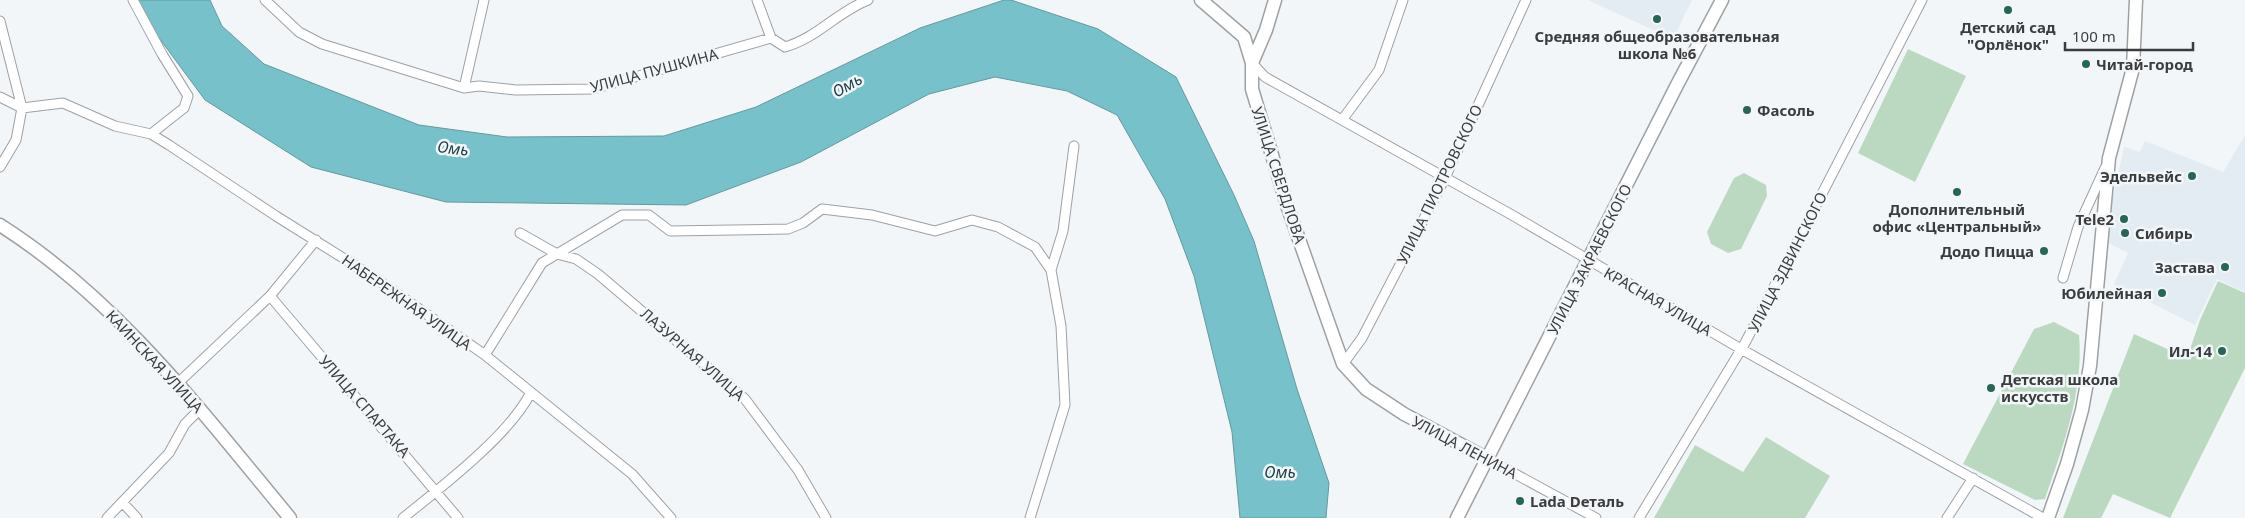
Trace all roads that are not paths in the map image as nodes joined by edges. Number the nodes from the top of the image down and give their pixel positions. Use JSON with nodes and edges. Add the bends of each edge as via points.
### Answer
{"nodes":[{"id":1,"x":133,"y":0,"type":"edge"},
{"id":2,"x":265,"y":0,"type":"edge"},
{"id":3,"x":484,"y":0,"type":"edge"},
{"id":4,"x":757,"y":0,"type":"edge"},
{"id":5,"x":868,"y":0,"type":"edge"},
{"id":6,"x":1201,"y":0,"type":"edge"},
{"id":7,"x":1275,"y":0,"type":"edge"},
{"id":8,"x":1403,"y":0,"type":"edge"},
{"id":9,"x":1526,"y":0,"type":"edge"},
{"id":10,"x":1722,"y":0,"type":"edge"},
{"id":11,"x":1922,"y":0,"type":"edge"},
{"id":12,"x":2136,"y":0,"type":"edge"},
{"id":13,"x":0,"y":21,"type":"edge"},
{"id":14,"x":771,"y":38,"type":"junction"},
{"id":15,"x":1252,"y":63,"type":"junction"},
{"id":16,"x":464,"y":88,"type":"junction"},
{"id":17,"x":0,"y":97,"type":"edge"},
{"id":18,"x":22,"y":108,"type":"junction"},
{"id":19,"x":1342,"y":120,"type":"junction"},
{"id":20,"x":150,"y":134,"type":"junction"},
{"id":21,"x":1074,"y":146,"type":"dead end"},
{"id":22,"x":2109,"y":158,"type":"junction"},
{"id":23,"x":0,"y":167,"type":"edge"},
{"id":24,"x":1446,"y":178,"type":"junction"},
{"id":25,"x":0,"y":224,"type":"edge"},
{"id":26,"x":520,"y":233,"type":"dead end"},
{"id":27,"x":316,"y":240,"type":"junction"},
{"id":28,"x":557,"y":254,"type":"junction"},
{"id":29,"x":1588,"y":260,"type":"junction"},
{"id":30,"x":1052,"y":270,"type":"junction"},
{"id":31,"x":2063,"y":278,"type":"dead end"},
{"id":32,"x":270,"y":296,"type":"junction"},
{"id":33,"x":1741,"y":349,"type":"junction"},
{"id":34,"x":485,"y":355,"type":"junction"},
{"id":35,"x":1343,"y":364,"type":"junction"},
{"id":36,"x":178,"y":383,"type":"junction"},
{"id":37,"x":531,"y":392,"type":"junction"},
{"id":38,"x":200,"y":409,"type":"junction"},
{"id":39,"x":1488,"y":459,"type":"junction"},
{"id":40,"x":1973,"y":478,"type":"junction"},
{"id":41,"x":436,"y":491,"type":"junction"},
{"id":42,"x":122,"y":502,"type":"junction"},
{"id":43,"x":107,"y":518,"type":"edge"},
{"id":44,"x":137,"y":518,"type":"edge"},
{"id":45,"x":290,"y":518,"type":"edge"},
{"id":46,"x":402,"y":518,"type":"edge"},
{"id":47,"x":458,"y":518,"type":"edge"},
{"id":48,"x":671,"y":518,"type":"edge"},
{"id":49,"x":826,"y":518,"type":"edge"},
{"id":50,"x":1030,"y":518,"type":"edge"},
{"id":51,"x":1457,"y":518,"type":"edge"},
{"id":52,"x":1596,"y":518,"type":"edge"},
{"id":53,"x":1640,"y":518,"type":"edge"},
{"id":54,"x":1947,"y":518,"type":"edge"},
{"id":55,"x":2043,"y":518,"type":"edge"},
{"id":56,"x":2048,"y":518,"type":"edge"}],
"edges":[{"from":1,"to":20,"type":"street","via":[[188,96],[184,108]]},
{"from":2,"to":16,"type":"street","name":"УЛИЦА ПУШКИНА","via":[[299,32],[322,44]]},
{"from":3,"to":16,"type":"street"},
{"from":4,"to":14,"type":"street"},
{"from":5,"to":14,"type":"street","via":[[851,7],[808,39],[785,47]]},
{"from":6,"to":15,"type":"street","name":"УЛИЦА СВЕРДЛОВА","via":[[1244,36]]},
{"from":7,"to":15,"type":"street"},
{"from":8,"to":19,"type":"street","via":[[1379,70]]},
{"from":9,"to":24,"type":"street","name":"УЛИЦА ПИОТРОВСКОГО"},
{"from":10,"to":29,"type":"street","name":"УЛИЦА ЗАКРАЕВСКОГО"},
{"from":11,"to":33,"type":"street","name":"УЛИЦА ЗДВИНСКОГО"},
{"from":12,"to":22,"type":"street","via":[[2133,68]]},
{"from":13,"to":18,"type":"street"},
{"from":14,"to":16,"type":"street","name":"УЛИЦА ПУШКИНА","via":[[593,90]]},
{"from":15,"to":19,"type":"street","name":"КРАСНАЯ УЛИЦА","via":[[1265,77]]},
{"from":15,"to":35,"type":"street","name":"УЛИЦА СВЕРДЛОВА","via":[[1252,89],[1288,208]]},
{"from":17,"to":18,"type":"street"},
{"from":18,"to":20,"type":"street","name":"НАБЕРЕЖНАЯ УЛИЦА","via":[[63,103],[115,126]]},
{"from":18,"to":23,"type":"street","via":[[16,140]]},
{"from":19,"to":24,"type":"street","name":"КРАСНАЯ УЛИЦА"},
{"from":20,"to":27,"type":"street","name":"НАБЕРЕЖНАЯ УЛИЦА"},
{"from":21,"to":30,"type":"street","via":[[1063,231]]},
{"from":22,"to":31,"type":"street","via":[[2078,227]]},
{"from":22,"to":56,"type":"street","via":[[2090,366],[2082,410]]},
{"from":24,"to":29,"type":"street","name":"КРАСНАЯ УЛИЦА"},
{"from":24,"to":35,"type":"street","name":"УЛИЦА ПИОТРОВСКОГО","via":[[1362,338]]},
{"from":25,"to":36,"type":"street","name":"КАИНСКАЯ УЛИЦА","via":[[99,300]]},
{"from":26,"to":28,"type":"street","name":"ЛАЗУРНАЯ УЛИЦА"},
{"from":27,"to":32,"type":"street"},
{"from":27,"to":34,"type":"street","name":"НАБЕРЕЖНАЯ УЛИЦА"},
{"from":28,"to":30,"type":"street","via":[[622,215],[649,215],[670,231],[754,231],[788,229],[822,209],[872,215],[935,231],[972,220],[998,227],[1035,247]]},
{"from":28,"to":34,"type":"street","via":[[542,263]]},
{"from":28,"to":49,"type":"street","name":"ЛАЗУРНАЯ УЛИЦА","via":[[576,259],[598,274],[745,399],[798,470]]},
{"from":29,"to":33,"type":"street","name":"КРАСНАЯ УЛИЦА"},
{"from":29,"to":39,"type":"street","name":"УЛИЦА ЗАКРАЕВСКОГО"},
{"from":30,"to":50,"type":"street","via":[[1061,326],[1065,405]]},
{"from":32,"to":36,"type":"street"},
{"from":32,"to":41,"type":"street","name":"УЛИЦА СПАРТАКА"},
{"from":33,"to":40,"type":"street","name":"КРАСНАЯ УЛИЦА"},
{"from":33,"to":53,"type":"street","name":"УЛИЦА ЗДВИНСКОГО"},
{"from":34,"to":37,"type":"street","name":"НАБЕРЕЖНАЯ УЛИЦА"},
{"from":35,"to":39,"type":"street","name":"УЛИЦА ЛЕНИНА","via":[[1366,389],[1404,414]]},
{"from":36,"to":38,"type":"street","name":"КАИНСКАЯ УЛИЦА"},
{"from":37,"to":41,"type":"street","via":[[523,408]]},
{"from":37,"to":48,"type":"street","name":"НАБЕРЕЖНАЯ УЛИЦА","via":[[632,474]]},
{"from":38,"to":42,"type":"street","via":[[185,424],[169,453]]},
{"from":38,"to":45,"type":"street","name":"КАИНСКАЯ УЛИЦА"},
{"from":39,"to":51,"type":"street","name":"УЛИЦА ЗАКРАЕВСКОГО"},
{"from":39,"to":52,"type":"street","name":"УЛИЦА ЛЕНИНА"},
{"from":40,"to":54,"type":"street"},
{"from":40,"to":55,"type":"street","name":"КРАСНАЯ УЛИЦА"},
{"from":41,"to":46,"type":"street"},
{"from":41,"to":47,"type":"street","name":"УЛИЦА СПАРТАКА"},
{"from":42,"to":43,"type":"street"},
{"from":42,"to":44,"type":"street"}]}
